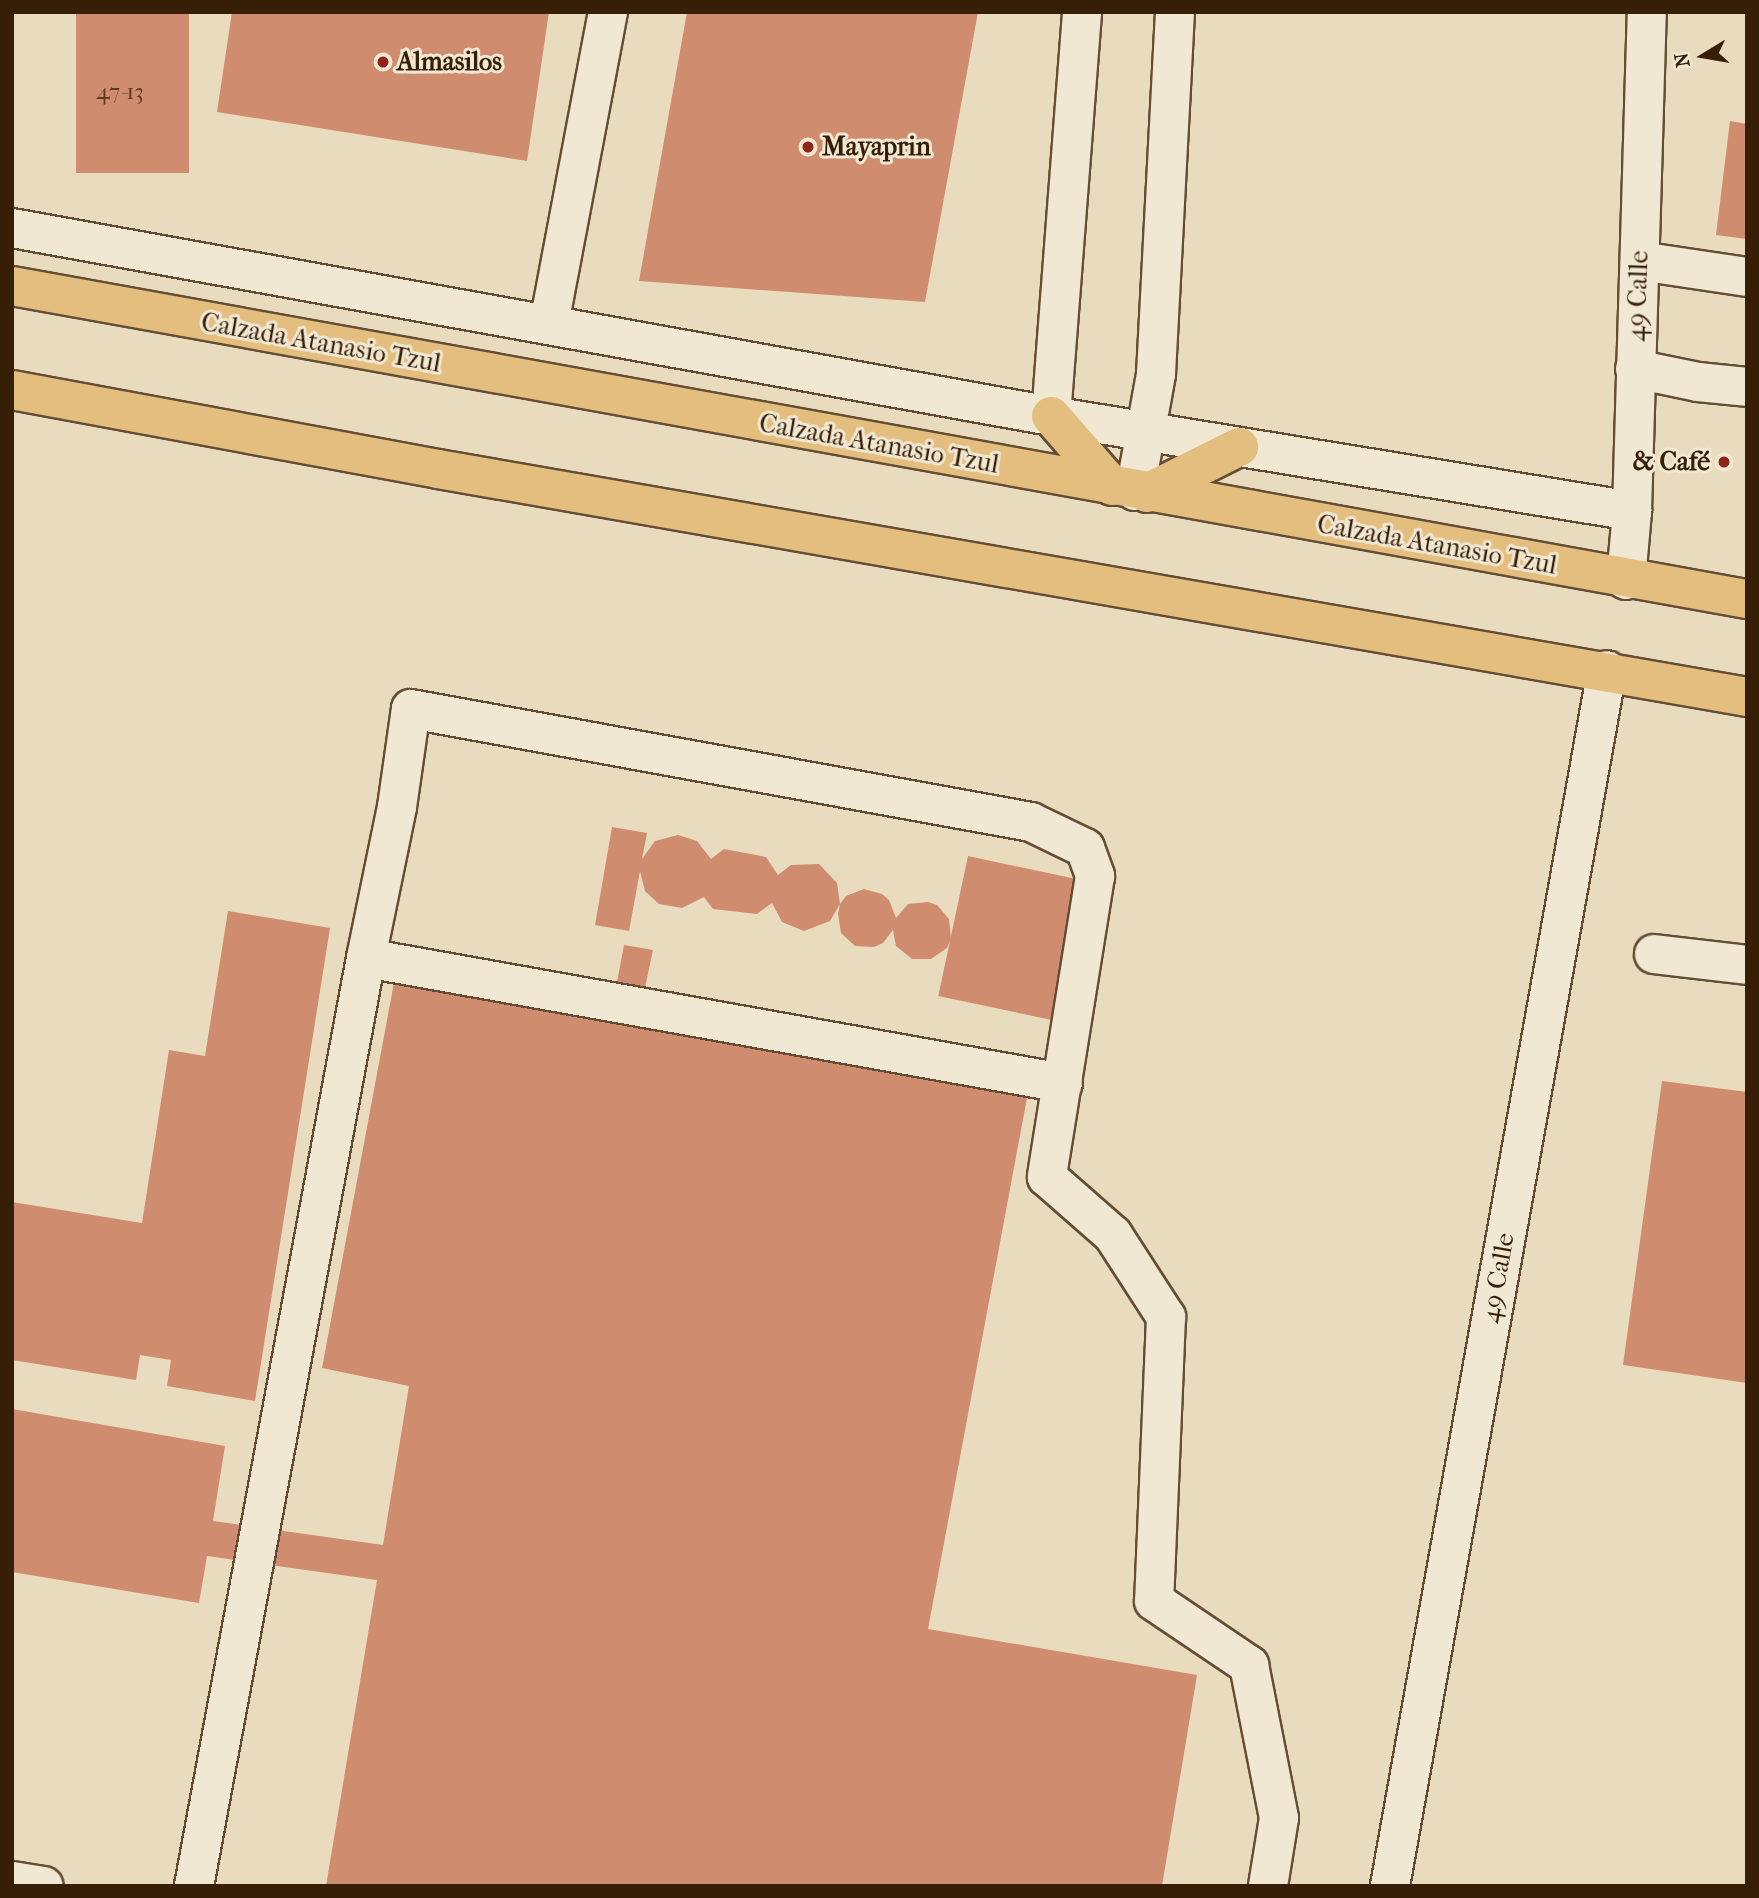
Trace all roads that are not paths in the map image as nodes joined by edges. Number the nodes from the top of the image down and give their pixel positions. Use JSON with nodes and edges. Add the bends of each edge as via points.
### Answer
{"nodes":[{"id":1,"x":608,"y":12,"type":"edge"},
{"id":2,"x":1082,"y":12,"type":"edge"},
{"id":3,"x":1175,"y":12,"type":"edge"},
{"id":4,"x":1647,"y":12,"type":"edge"},
{"id":5,"x":12,"y":228,"type":"edge"},
{"id":6,"x":1640,"y":261,"type":"junction"},
{"id":7,"x":1747,"y":277,"type":"edge"},
{"id":8,"x":12,"y":286,"type":"edge"},
{"id":9,"x":548,"y":324,"type":"junction"},
{"id":10,"x":1635,"y":369,"type":"junction"},
{"id":11,"x":1747,"y":387,"type":"edge"},
{"id":12,"x":12,"y":390,"type":"edge"},
{"id":13,"x":1051,"y":416,"type":"junction"},
{"id":14,"x":1148,"y":432,"type":"junction"},
{"id":15,"x":1239,"y":447,"type":"junction"},
{"id":16,"x":1132,"y":490,"type":"junction"},
{"id":17,"x":1632,"y":511,"type":"junction"},
{"id":18,"x":1626,"y":580,"type":"junction"},
{"id":19,"x":1747,"y":599,"type":"edge"},
{"id":20,"x":1607,"y":670,"type":"junction"},
{"id":21,"x":1747,"y":697,"type":"edge"},
{"id":22,"x":1654,"y":954,"type":"dead end"},
{"id":23,"x":366,"y":958,"type":"junction"},
{"id":24,"x":1747,"y":965,"type":"edge"},
{"id":25,"x":1063,"y":1083,"type":"junction"},
{"id":26,"x":12,"y":1881,"type":"edge"},
{"id":27,"x":44,"y":1886,"type":"edge"},
{"id":28,"x":194,"y":1886,"type":"edge"},
{"id":29,"x":1268,"y":1886,"type":"edge"},
{"id":30,"x":1390,"y":1886,"type":"edge"}],
"edges":[{"from":1,"to":9,"type":"street"},
{"from":2,"to":13,"type":"street"},
{"from":3,"to":14,"type":"street","via":[[1156,374]]},
{"from":4,"to":6,"type":"street","name":"49 Calle"},
{"from":5,"to":9,"type":"street"},
{"from":6,"to":7,"type":"street"},
{"from":6,"to":10,"type":"street","name":"49 Calle"},
{"from":8,"to":16,"type":"main road","name":"Calzada Atanasio Tzul"},
{"from":9,"to":13,"type":"street"},
{"from":10,"to":11,"type":"street"},
{"from":10,"to":17,"type":"street","name":"49 Calle"},
{"from":12,"to":20,"type":"main road"},
{"from":13,"to":14,"type":"street"},
{"from":13,"to":16,"type":"main road"},
{"from":14,"to":15,"type":"street"},
{"from":14,"to":16,"type":"street"},
{"from":15,"to":16,"type":"main road"},
{"from":15,"to":17,"type":"street"},
{"from":16,"to":18,"type":"main road","name":"Calzada Atanasio Tzul"},
{"from":17,"to":18,"type":"street","name":"49 Calle"},
{"from":18,"to":19,"type":"main road","name":"Calzada Atanasio Tzul"},
{"from":20,"to":21,"type":"main road"},
{"from":20,"to":30,"type":"street","name":"49 Calle"},
{"from":22,"to":24,"type":"street"},
{"from":23,"to":25,"type":"street"},
{"from":23,"to":25,"type":"street","via":[[397,807],[411,709],[1031,822],[1085,848],[1095,876]]},
{"from":23,"to":28,"type":"street"},
{"from":25,"to":29,"type":"street","via":[[1047,1177],[1113,1236],[1166,1317],[1154,1601],[1249,1665],[1279,1818]]},
{"from":26,"to":27,"type":"street"}]}
